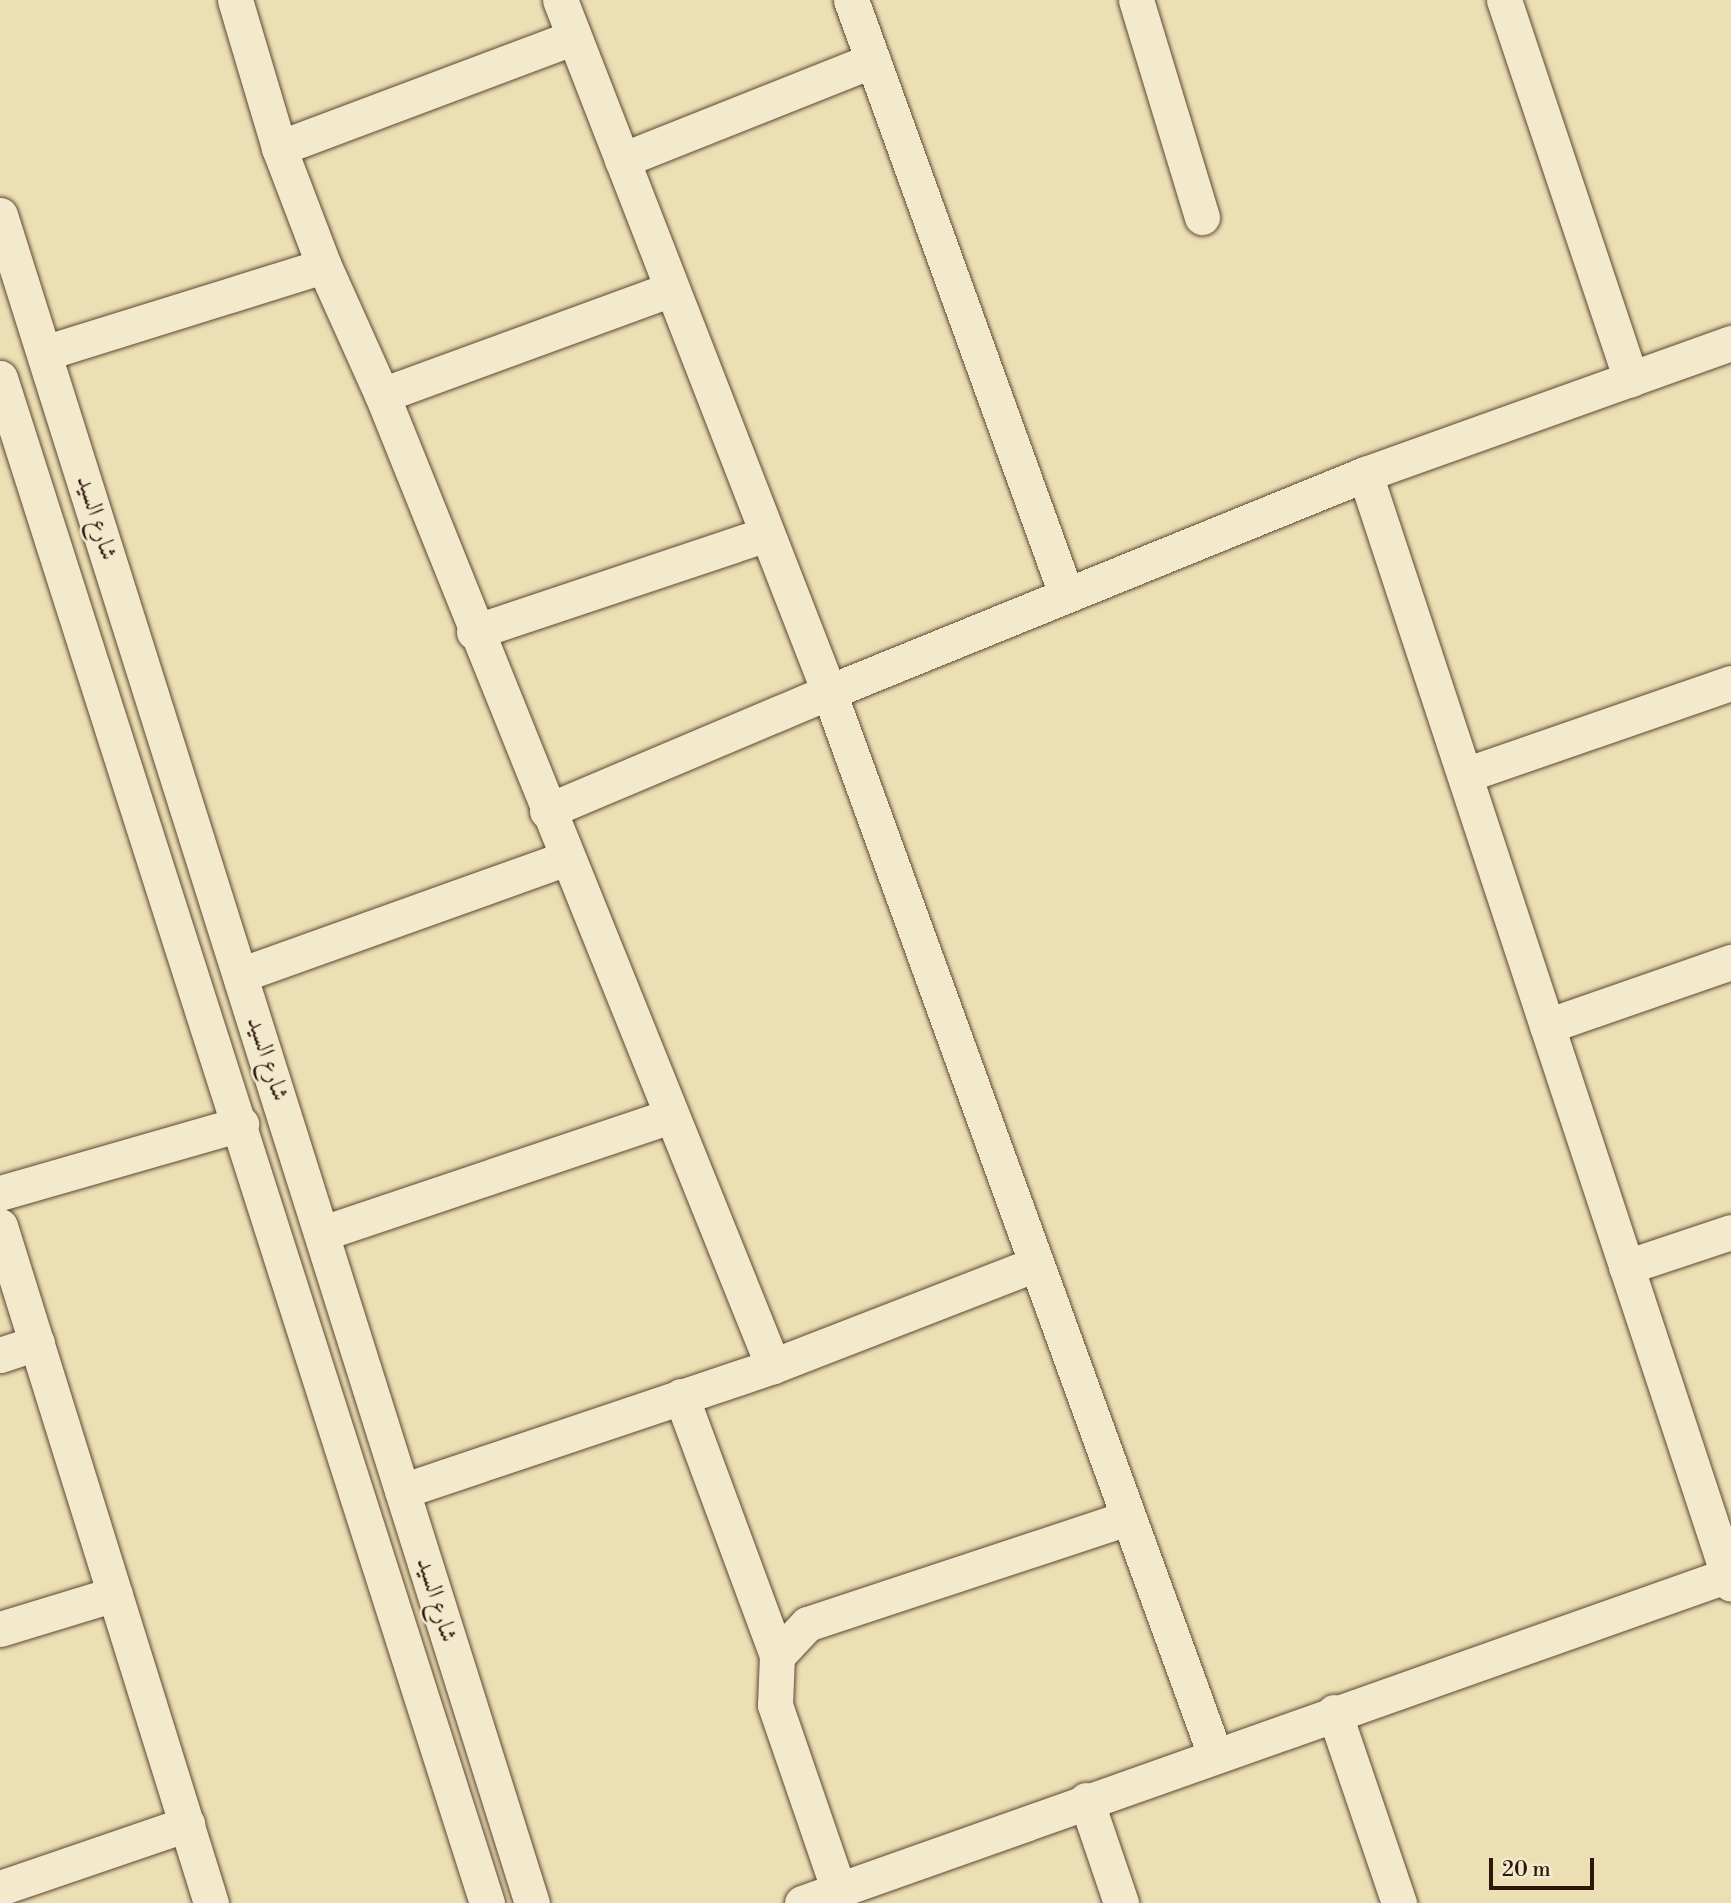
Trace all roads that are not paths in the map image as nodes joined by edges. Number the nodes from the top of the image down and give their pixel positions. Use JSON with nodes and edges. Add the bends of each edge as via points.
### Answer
{"nodes":[{"id":1,"x":235,"y":0,"type":"edge"},
{"id":2,"x":560,"y":0,"type":"edge"},
{"id":3,"x":851,"y":0,"type":"edge"},
{"id":4,"x":1136,"y":0,"type":"edge"},
{"id":5,"x":1504,"y":0,"type":"edge"},
{"id":6,"x":574,"y":37,"type":"junction"},
{"id":7,"x":873,"y":60,"type":"junction"},
{"id":8,"x":279,"y":148,"type":"junction"},
{"id":9,"x":621,"y":160,"type":"junction"},
{"id":10,"x":0,"y":215,"type":"edge"},
{"id":11,"x":1202,"y":217,"type":"dead end"},
{"id":12,"x":324,"y":266,"type":"junction"},
{"id":13,"x":671,"y":289,"type":"junction"},
{"id":14,"x":1731,"y":343,"type":"edge"},
{"id":15,"x":44,"y":353,"type":"junction"},
{"id":16,"x":0,"y":378,"type":"edge"},
{"id":17,"x":1630,"y":379,"type":"junction"},
{"id":18,"x":382,"y":396,"type":"junction"},
{"id":19,"x":1365,"y":474,"type":"junction"},
{"id":20,"x":766,"y":534,"type":"junction"},
{"id":21,"x":1066,"y":594,"type":"junction"},
{"id":22,"x":474,"y":632,"type":"junction"},
{"id":23,"x":1731,"y":683,"type":"edge"},
{"id":24,"x":829,"y":692,"type":"junction"},
{"id":25,"x":1465,"y":775,"type":"junction"},
{"id":26,"x":547,"y":811,"type":"junction"},
{"id":27,"x":566,"y":858,"type":"junction"},
{"id":28,"x":219,"y":912,"type":"junction"},
{"id":29,"x":178,"y":926,"type":"junction"},
{"id":30,"x":1731,"y":962,"type":"edge"},
{"id":31,"x":240,"y":975,"type":"junction"},
{"id":32,"x":1547,"y":1026,"type":"junction"},
{"id":33,"x":671,"y":1116,"type":"junction"},
{"id":34,"x":241,"y":1124,"type":"junction"},
{"id":35,"x":0,"y":1193,"type":"edge"},
{"id":36,"x":0,"y":1226,"type":"edge"},
{"id":37,"x":1731,"y":1232,"type":"edge"},
{"id":38,"x":323,"y":1233,"type":"junction"},
{"id":39,"x":1033,"y":1265,"type":"junction"},
{"id":40,"x":1626,"y":1267,"type":"junction"},
{"id":41,"x":37,"y":1343,"type":"junction"},
{"id":42,"x":0,"y":1355,"type":"edge"},
{"id":43,"x":773,"y":1366,"type":"junction"},
{"id":44,"x":681,"y":1396,"type":"junction"},
{"id":45,"x":402,"y":1491,"type":"junction"},
{"id":46,"x":1127,"y":1518,"type":"junction"},
{"id":47,"x":1721,"y":1519,"type":"edge"},
{"id":48,"x":1729,"y":1579,"type":"edge"},
{"id":49,"x":115,"y":1594,"type":"junction"},
{"id":50,"x":0,"y":1629,"type":"edge"},
{"id":51,"x":777,"y":1656,"type":"junction"},
{"id":52,"x":1334,"y":1712,"type":"junction"},
{"id":53,"x":1215,"y":1755,"type":"junction"},
{"id":54,"x":1086,"y":1800,"type":"junction"},
{"id":55,"x":187,"y":1824,"type":"junction"},
{"id":56,"x":0,"y":1888,"type":"edge"},
{"id":57,"x":838,"y":1888,"type":"junction"},
{"id":58,"x":211,"y":1903,"type":"edge"},
{"id":59,"x":487,"y":1903,"type":"edge"},
{"id":60,"x":532,"y":1903,"type":"edge"},
{"id":61,"x":802,"y":1903,"type":"edge"},
{"id":62,"x":1121,"y":1903,"type":"edge"},
{"id":63,"x":1399,"y":1903,"type":"edge"}],
"edges":[{"from":1,"to":8,"type":"street"},
{"from":2,"to":6,"type":"street"},
{"from":3,"to":7,"type":"street"},
{"from":4,"to":11,"type":"street"},
{"from":5,"to":17,"type":"street"},
{"from":6,"to":8,"type":"street"},
{"from":6,"to":9,"type":"street"},
{"from":7,"to":9,"type":"street"},
{"from":7,"to":21,"type":"street"},
{"from":8,"to":12,"type":"street"},
{"from":9,"to":13,"type":"street"},
{"from":10,"to":15,"type":"street","name":"شارع السيد"},
{"from":12,"to":15,"type":"street"},
{"from":12,"to":18,"type":"street"},
{"from":13,"to":18,"type":"street"},
{"from":13,"to":20,"type":"street"},
{"from":14,"to":17,"type":"street"},
{"from":15,"to":28,"type":"street","name":"شارع السيد"},
{"from":16,"to":29,"type":"street","name":"شارع السيد"},
{"from":17,"to":19,"type":"street"},
{"from":18,"to":22,"type":"street"},
{"from":19,"to":21,"type":"street"},
{"from":19,"to":25,"type":"street"},
{"from":20,"to":22,"type":"street"},
{"from":20,"to":24,"type":"street"},
{"from":21,"to":24,"type":"street"},
{"from":22,"to":26,"type":"street"},
{"from":23,"to":25,"type":"street"},
{"from":24,"to":26,"type":"street"},
{"from":24,"to":39,"type":"street"},
{"from":25,"to":32,"type":"street"},
{"from":26,"to":27,"type":"street"},
{"from":27,"to":31,"type":"street"},
{"from":27,"to":33,"type":"street"},
{"from":28,"to":29,"type":"street"},
{"from":28,"to":31,"type":"street","name":"شارع السيد"},
{"from":29,"to":34,"type":"street","name":"شارع السيد"},
{"from":30,"to":32,"type":"street"},
{"from":31,"to":38,"type":"street","name":"شارع السيد"},
{"from":32,"to":40,"type":"street"},
{"from":33,"to":38,"type":"street"},
{"from":33,"to":43,"type":"street"},
{"from":34,"to":35,"type":"street"},
{"from":34,"to":59,"type":"street","name":"شارع السيد"},
{"from":36,"to":41,"type":"street"},
{"from":37,"to":40,"type":"street"},
{"from":38,"to":45,"type":"street","name":"شارع السيد"},
{"from":39,"to":43,"type":"street"},
{"from":39,"to":46,"type":"street"},
{"from":40,"to":47,"type":"street"},
{"from":41,"to":42,"type":"street"},
{"from":41,"to":49,"type":"street"},
{"from":43,"to":44,"type":"street"},
{"from":44,"to":45,"type":"street"},
{"from":44,"to":51,"type":"street"},
{"from":45,"to":60,"type":"street","name":"شارع السيد"},
{"from":46,"to":51,"type":"street","via":[[807,1624]]},
{"from":46,"to":53,"type":"street"},
{"from":47,"to":48,"type":"street"},
{"from":48,"to":52,"type":"street"},
{"from":49,"to":50,"type":"street"},
{"from":49,"to":55,"type":"street"},
{"from":51,"to":57,"type":"street","via":[[775,1705]]},
{"from":52,"to":53,"type":"street"},
{"from":52,"to":63,"type":"street"},
{"from":53,"to":54,"type":"street"},
{"from":54,"to":57,"type":"street"},
{"from":54,"to":62,"type":"street"},
{"from":55,"to":56,"type":"street"},
{"from":55,"to":58,"type":"street"},
{"from":57,"to":61,"type":"street"}]}
